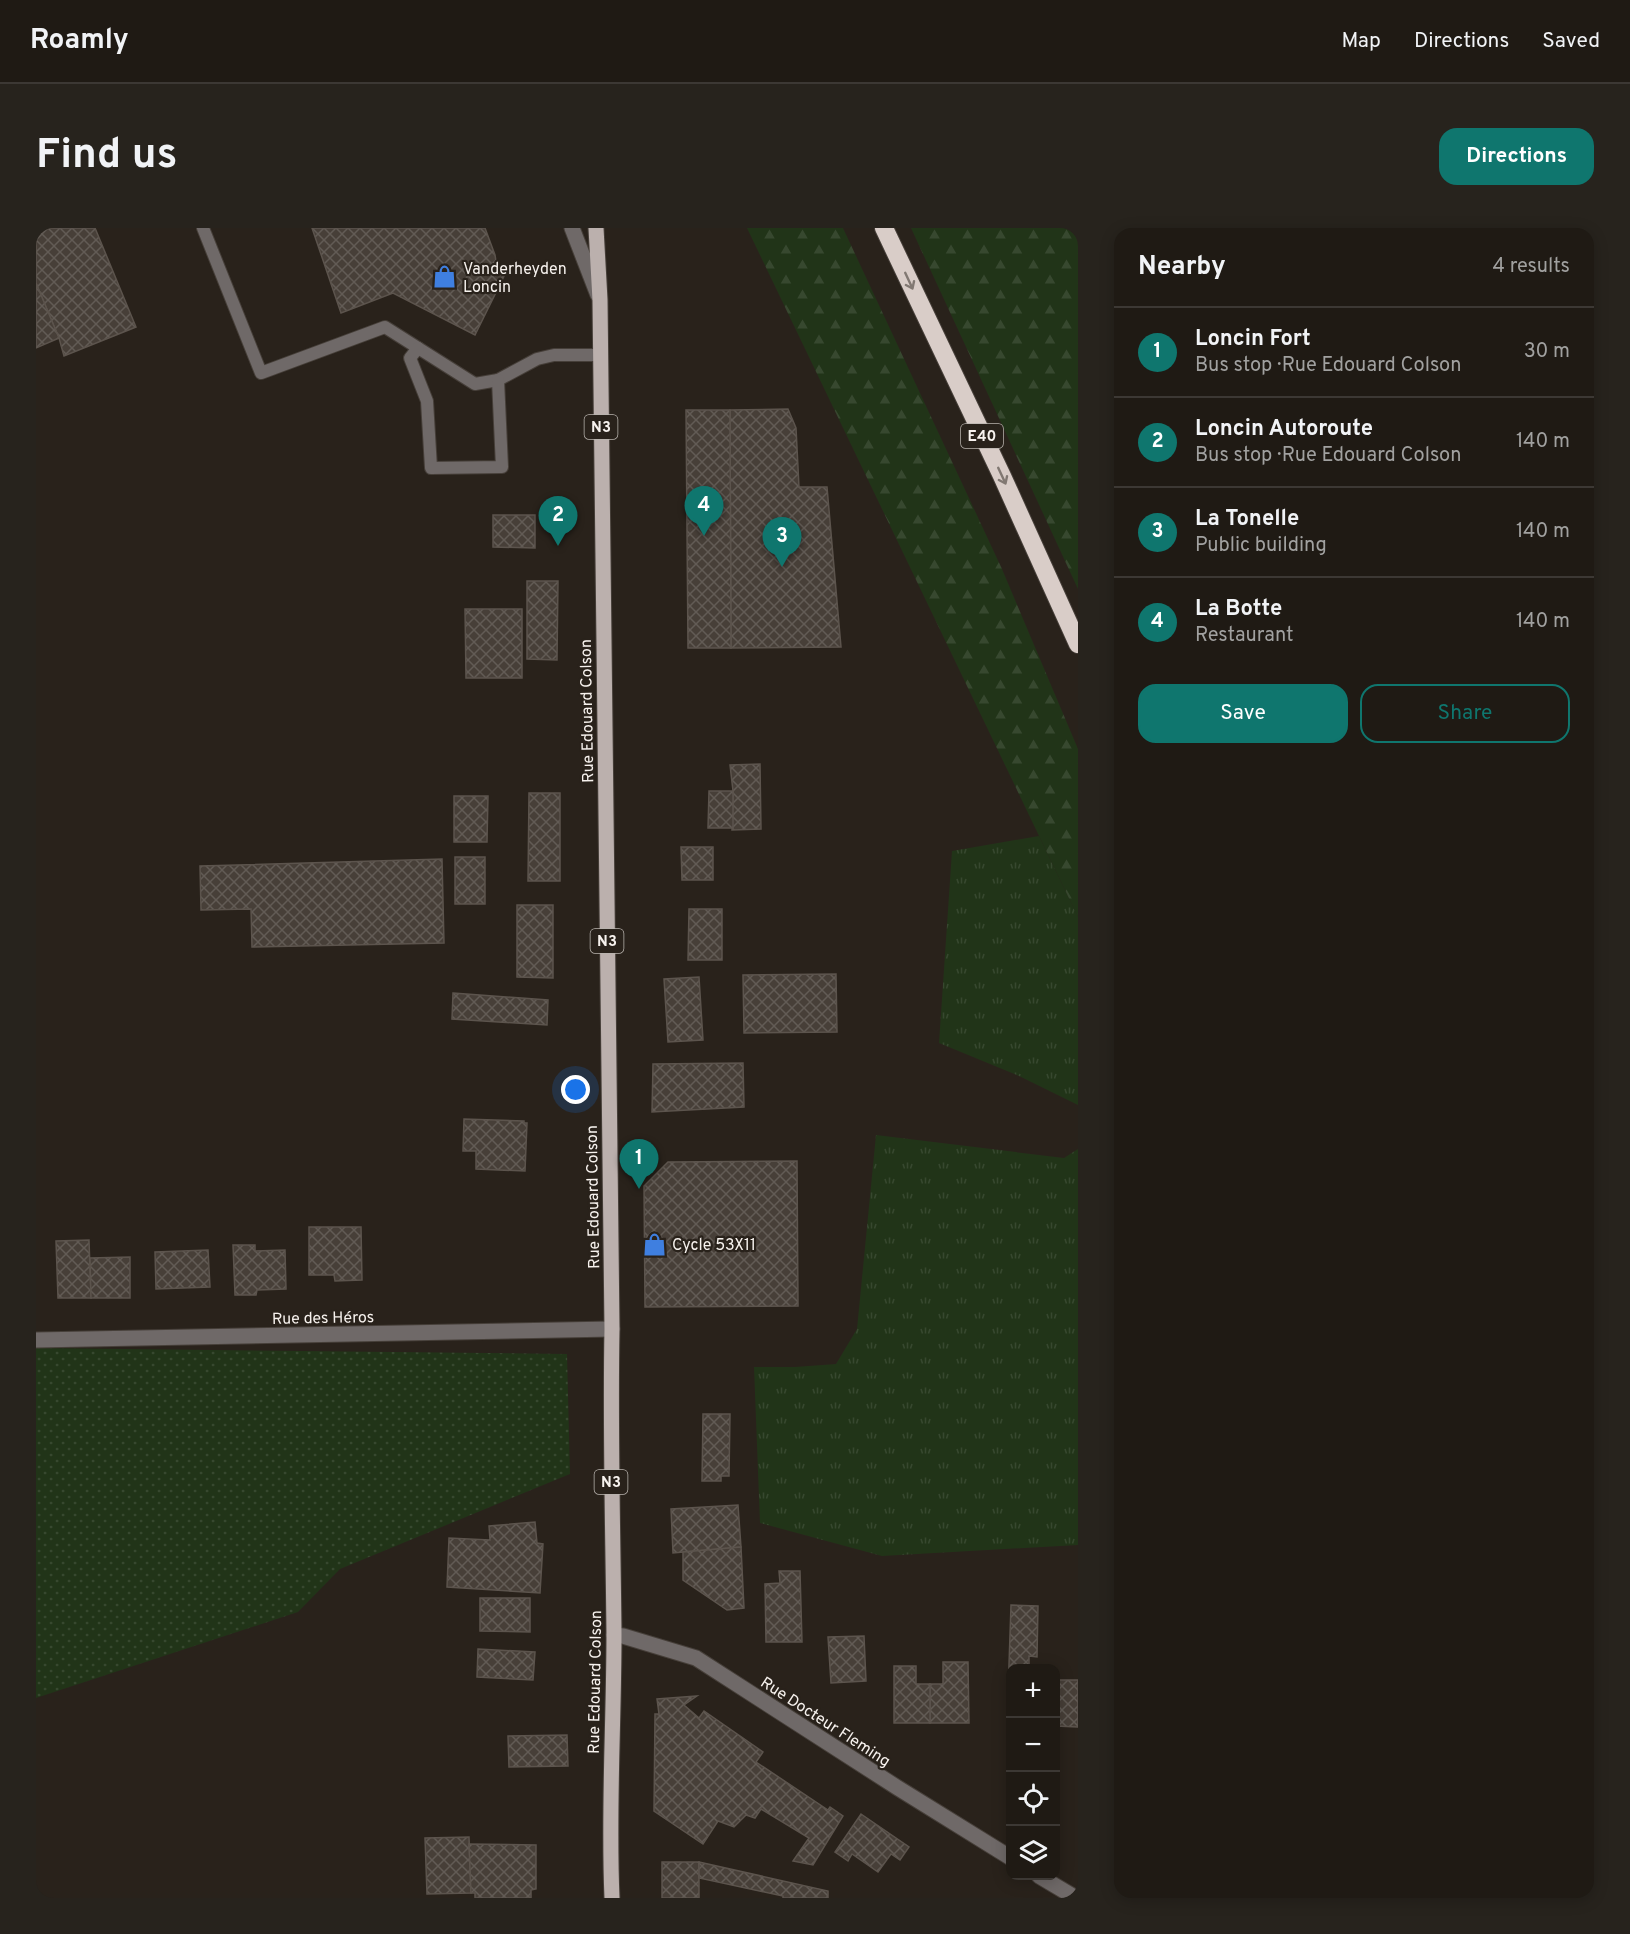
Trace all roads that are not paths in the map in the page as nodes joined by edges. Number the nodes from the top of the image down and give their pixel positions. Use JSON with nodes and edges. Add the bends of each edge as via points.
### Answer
{"nodes":[{"id":1,"x":203,"y":228,"type":"edge"},
{"id":2,"x":572,"y":228,"type":"edge"},
{"id":3,"x":596,"y":228,"type":"edge"},
{"id":4,"x":884,"y":228,"type":"edge"},
{"id":5,"x":600,"y":300,"type":"junction"},
{"id":6,"x":418,"y":348,"type":"junction"},
{"id":7,"x":600,"y":355,"type":"junction"},
{"id":8,"x":498,"y":380,"type":"junction"},
{"id":9,"x":1078,"y":644,"type":"edge"},
{"id":10,"x":612,"y":1329,"type":"junction"},
{"id":11,"x":36,"y":1340,"type":"edge"},
{"id":12,"x":614,"y":1635,"type":"junction"},
{"id":13,"x":1006,"y":1855,"type":"edge"},
{"id":14,"x":1047,"y":1880,"type":"edge"},
{"id":15,"x":612,"y":1898,"type":"edge"},
{"id":16,"x":1076,"y":1898,"type":"edge"}],
"edges":[{"from":1,"to":6,"type":"lane","via":[[261,373],[385,327]]},
{"from":2,"to":5,"type":"street"},
{"from":3,"to":5,"type":"main road","number":"N3"},
{"from":4,"to":9,"type":"highway","number":"E40","one_way":true},
{"from":5,"to":7,"type":"main road","name":"Rue Edouard Colson","number":"N3"},
{"from":6,"to":8,"type":"lane","via":[[476,384]]},
{"from":6,"to":8,"type":"lane","via":[[410,358],[427,400],[431,468],[502,466]]},
{"from":7,"to":8,"type":"lane","via":[[537,359]]},
{"from":7,"to":10,"type":"main road","name":"Rue Edouard Colson","number":"N3"},
{"from":10,"to":11,"type":"street","name":"Rue des Héros"},
{"from":10,"to":12,"type":"main road","name":"Rue Edouard Colson","number":"N3"},
{"from":12,"to":13,"type":"street","name":"Rue Docteur Fleming","via":[[696,1658]]},
{"from":12,"to":15,"type":"main road","name":"Rue Edouard Colson","number":"N3","via":[[609,1840]]},
{"from":14,"to":16,"type":"street"}]}
